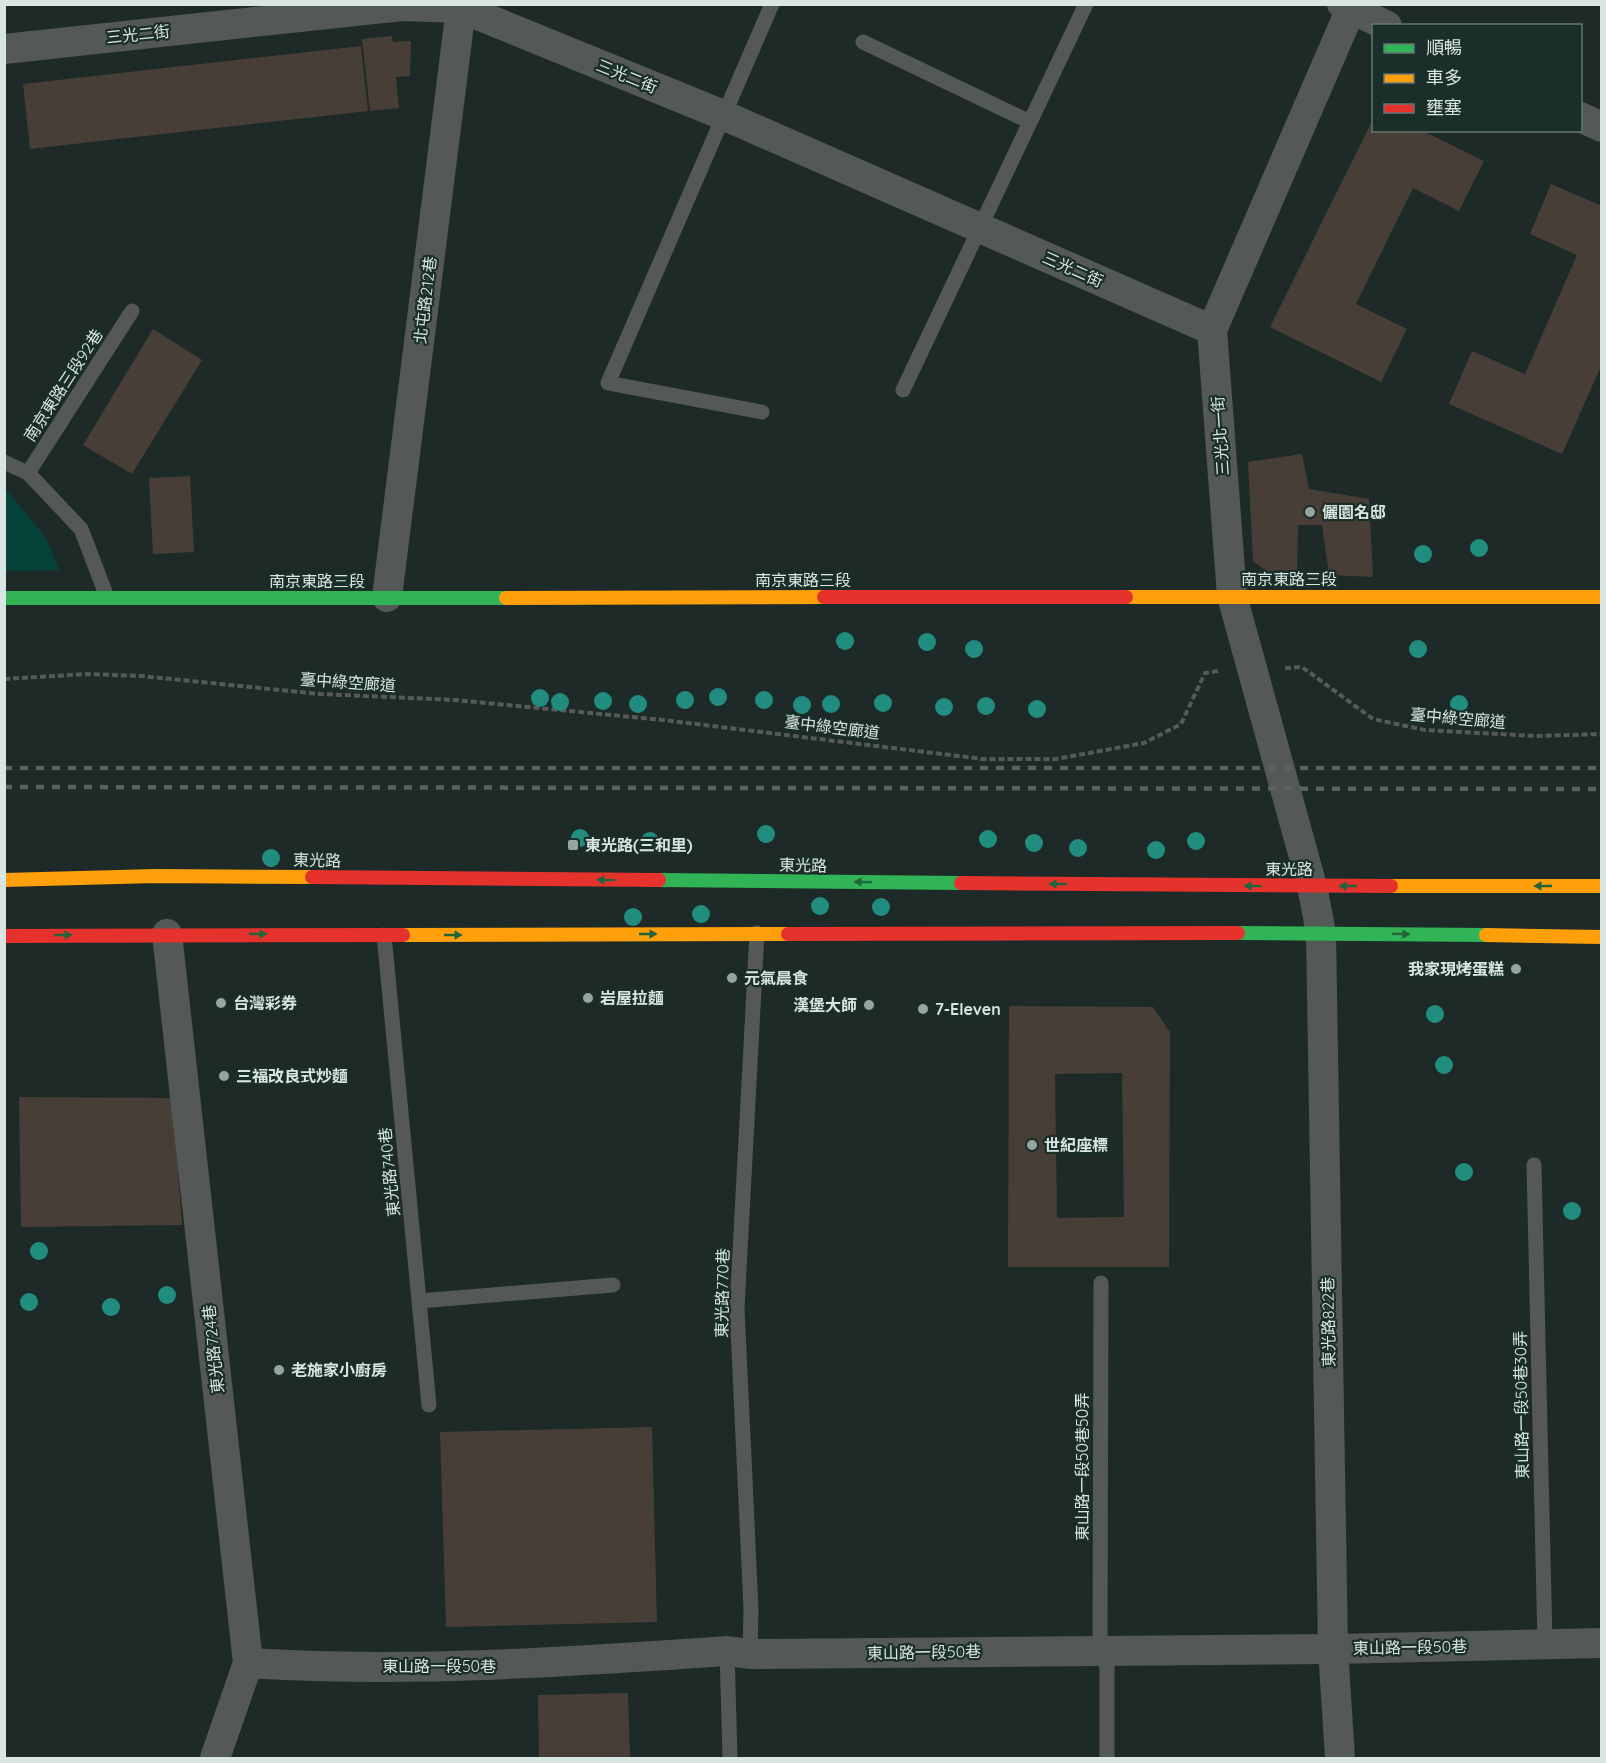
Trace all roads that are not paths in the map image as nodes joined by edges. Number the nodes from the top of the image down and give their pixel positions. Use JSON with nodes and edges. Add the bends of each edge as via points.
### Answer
{"nodes":[{"id":1,"x":771,"y":4,"type":"edge"},
{"id":2,"x":1086,"y":4,"type":"edge"},
{"id":3,"x":463,"y":6,"type":"edge"},
{"id":4,"x":1349,"y":6,"type":"edge"},
{"id":5,"x":1383,"y":24,"type":"edge"},
{"id":6,"x":863,"y":42,"type":"dead end"},
{"id":7,"x":4,"y":49,"type":"edge"},
{"id":8,"x":723,"y":115,"type":"junction"},
{"id":9,"x":1582,"y":117,"type":"edge"},
{"id":10,"x":1030,"y":122,"type":"junction"},
{"id":11,"x":1602,"y":127,"type":"edge"},
{"id":12,"x":981,"y":228,"type":"junction"},
{"id":13,"x":132,"y":311,"type":"dead end"},
{"id":14,"x":1212,"y":330,"type":"junction"},
{"id":15,"x":903,"y":390,"type":"dead end"},
{"id":16,"x":762,"y":412,"type":"dead end"},
{"id":17,"x":4,"y":462,"type":"edge"},
{"id":18,"x":28,"y":473,"type":"junction"},
{"id":19,"x":1232,"y":596,"type":"junction"},
{"id":20,"x":107,"y":597,"type":"junction"},
{"id":21,"x":387,"y":597,"type":"junction"},
{"id":22,"x":1602,"y":597,"type":"edge"},
{"id":23,"x":4,"y":598,"type":"edge"},
{"id":24,"x":4,"y":880,"type":"edge"},
{"id":25,"x":1312,"y":886,"type":"junction"},
{"id":26,"x":1602,"y":886,"type":"edge"},
{"id":27,"x":757,"y":933,"type":"junction"},
{"id":28,"x":1321,"y":933,"type":"junction"},
{"id":29,"x":167,"y":934,"type":"junction"},
{"id":30,"x":384,"y":935,"type":"junction"},
{"id":31,"x":4,"y":936,"type":"edge"},
{"id":32,"x":1602,"y":937,"type":"edge"},
{"id":33,"x":1533,"y":1165,"type":"dead end"},
{"id":34,"x":1101,"y":1284,"type":"dead end"},
{"id":35,"x":613,"y":1285,"type":"dead end"},
{"id":36,"x":420,"y":1301,"type":"junction"},
{"id":37,"x":429,"y":1405,"type":"dead end"},
{"id":38,"x":1602,"y":1643,"type":"edge"},
{"id":39,"x":1545,"y":1644,"type":"junction"},
{"id":40,"x":1333,"y":1649,"type":"junction"},
{"id":41,"x":1100,"y":1651,"type":"junction"},
{"id":42,"x":739,"y":1652,"type":"junction"},
{"id":43,"x":248,"y":1663,"type":"junction"},
{"id":44,"x":215,"y":1758,"type":"edge"},
{"id":45,"x":730,"y":1758,"type":"edge"},
{"id":46,"x":1107,"y":1758,"type":"edge"},
{"id":47,"x":1340,"y":1758,"type":"edge"}],
"edges":[{"from":1,"to":8,"type":"lane"},
{"from":2,"to":10,"type":"lane"},
{"from":3,"to":7,"type":"street","name":"三光二街","via":[[402,6]]},
{"from":3,"to":8,"type":"street","name":"三光二街"},
{"from":3,"to":21,"type":"street","name":"北屯路212巷"},
{"from":4,"to":5,"type":"street"},
{"from":4,"to":14,"type":"street","name":"三光北一街"},
{"from":6,"to":10,"type":"lane"},
{"from":8,"to":12,"type":"street","name":"三光二街"},
{"from":8,"to":16,"type":"lane","via":[[608,383]]},
{"from":9,"to":11,"type":"street"},
{"from":10,"to":12,"type":"lane"},
{"from":12,"to":14,"type":"street","name":"三光二街"},
{"from":12,"to":15,"type":"lane"},
{"from":13,"to":18,"type":"lane","name":"南京東路三段92巷"},
{"from":14,"to":19,"type":"street","name":"三光北一街"},
{"from":17,"to":18,"type":"lane"},
{"from":18,"to":20,"type":"lane","via":[[81,529]]},
{"from":19,"to":21,"type":"street","name":"南京東路三段"},
{"from":19,"to":22,"type":"street","name":"南京東路三段"},
{"from":19,"to":25,"type":"street","name":"三光北一街"},
{"from":20,"to":21,"type":"street","name":"南京東路三段"},
{"from":20,"to":23,"type":"street","name":"南京東路三段"},
{"from":25,"to":24,"type":"street","name":"東光路","one_way":true,"via":[[168,876]]},
{"from":26,"to":25,"type":"street","name":"東光路","one_way":true},
{"from":25,"to":28,"type":"street","name":"東光路822巷"},
{"from":27,"to":28,"type":"street"},
{"from":30,"to":27,"type":"street","one_way":true},
{"from":27,"to":42,"type":"lane","name":"東光路770巷","via":[[737,1308],[751,1610]]},
{"from":28,"to":32,"type":"street","one_way":true},
{"from":28,"to":40,"type":"street","name":"東光路822巷"},
{"from":29,"to":30,"type":"street","one_way":true},
{"from":31,"to":29,"type":"street","one_way":true},
{"from":29,"to":43,"type":"street","name":"東光路724巷"},
{"from":30,"to":36,"type":"lane","name":"東光路740巷"},
{"from":33,"to":39,"type":"lane","name":"東山路一段50巷30弄"},
{"from":34,"to":41,"type":"lane","name":"東山路一段50巷50弄"},
{"from":35,"to":36,"type":"lane"},
{"from":36,"to":37,"type":"lane","name":"東光路740巷"},
{"from":38,"to":39,"type":"street","name":"東山路一段50巷"},
{"from":39,"to":40,"type":"street","name":"東山路一段50巷"},
{"from":40,"to":41,"type":"street","name":"東山路一段50巷"},
{"from":40,"to":47,"type":"street","name":"東光路822巷"},
{"from":41,"to":42,"type":"street","name":"東山路一段50巷"},
{"from":41,"to":46,"type":"lane","name":"東山路一段50巷50弄","via":[[1107,1667]]},
{"from":42,"to":43,"type":"street","name":"東山路一段50巷","via":[[514,1666]]},
{"from":42,"to":45,"type":"lane","name":"東光路770巷"},
{"from":43,"to":44,"type":"street","name":"東光路724巷"}]}
